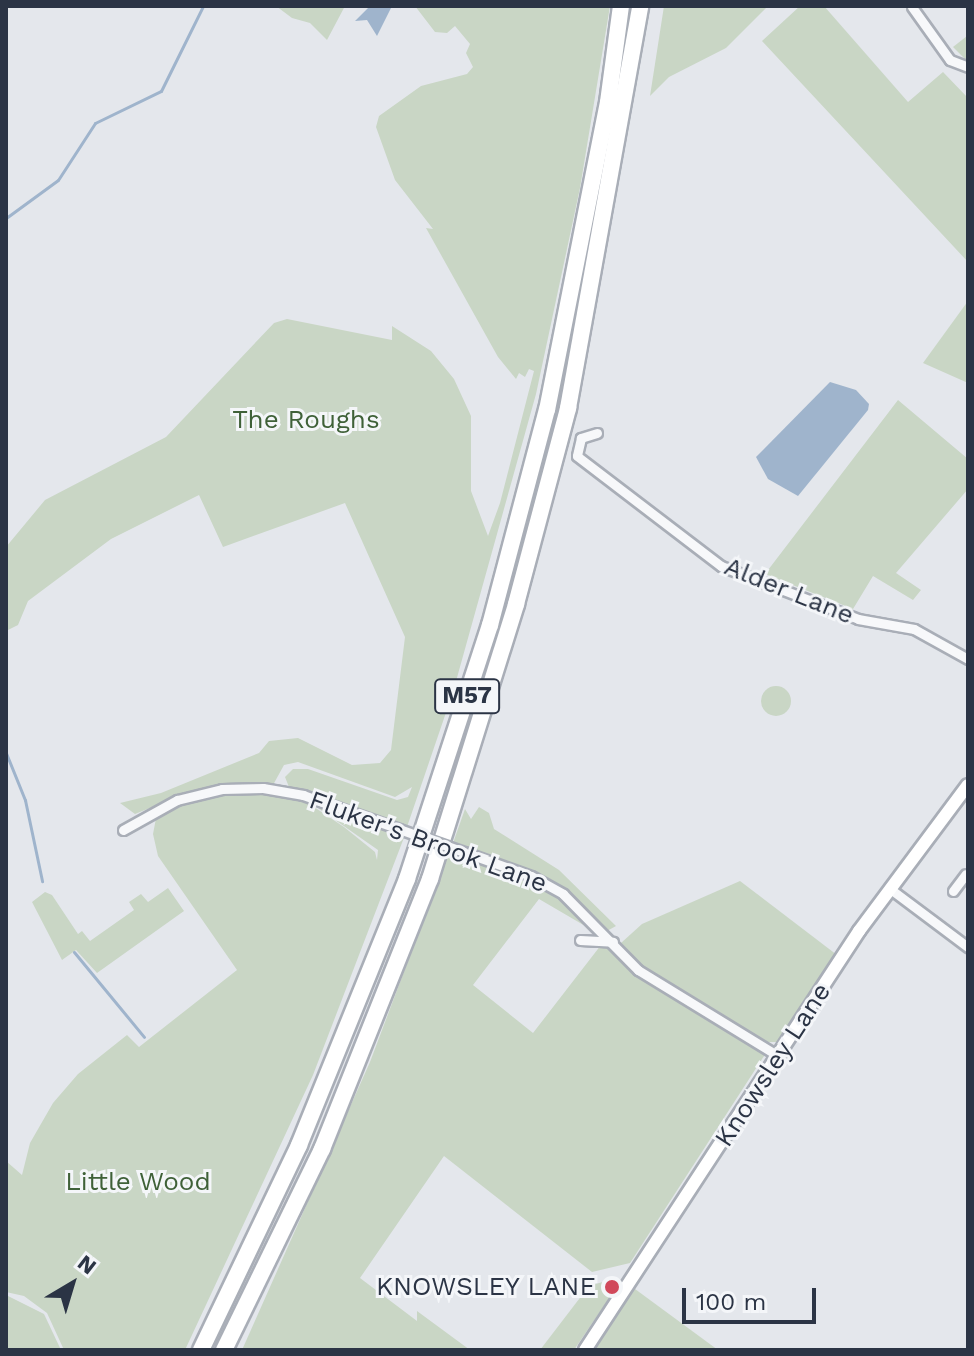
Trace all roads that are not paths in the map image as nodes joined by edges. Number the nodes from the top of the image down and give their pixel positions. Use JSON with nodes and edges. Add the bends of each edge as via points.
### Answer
{"nodes":[{"id":1,"x":621,"y":6,"type":"edge"},
{"id":2,"x":640,"y":6,"type":"edge"},
{"id":3,"x":912,"y":7,"type":"edge"},
{"id":4,"x":968,"y":67,"type":"edge"},
{"id":5,"x":597,"y":433,"type":"dead end"},
{"id":6,"x":968,"y":659,"type":"edge"},
{"id":7,"x":968,"y":785,"type":"edge"},
{"id":8,"x":123,"y":830,"type":"dead end"},
{"id":9,"x":964,"y":881,"type":"edge"},
{"id":10,"x":889,"y":888,"type":"junction"},
{"id":11,"x":953,"y":891,"type":"dead end"},
{"id":12,"x":580,"y":940,"type":"dead end"},
{"id":13,"x":613,"y":942,"type":"junction"},
{"id":14,"x":968,"y":947,"type":"edge"},
{"id":15,"x":780,"y":1057,"type":"junction"},
{"id":16,"x":201,"y":1350,"type":"edge"},
{"id":17,"x":224,"y":1350,"type":"edge"},
{"id":18,"x":585,"y":1350,"type":"edge"}],
"edges":[{"from":1,"to":16,"type":"highway","number":"M57","via":[[608,102],[547,410],[490,625],[407,879],[299,1145]]},
{"from":2,"to":17,"type":"highway","number":"M57","via":[[568,408],[512,619],[430,879],[322,1149]]},
{"from":3,"to":4,"type":"street","via":[[950,60]]},
{"from":5,"to":6,"type":"street","name":"Alder Lane","via":[[581,438],[577,456],[721,566],[858,619],[914,629]]},
{"from":7,"to":10,"type":"main road","name":"Knowsley Lane"},
{"from":8,"to":13,"type":"street","name":"Fluker's Brook Lane","bridge":true,"via":[[177,800],[222,789],[263,788],[303,795],[464,852],[563,894]]},
{"from":9,"to":11,"type":"street"},
{"from":10,"to":14,"type":"street"},
{"from":10,"to":15,"type":"main road","name":"Knowsley Lane"},
{"from":12,"to":13,"type":"street"},
{"from":13,"to":15,"type":"street","name":"Fluker's Brook Lane","via":[[638,970]]},
{"from":15,"to":18,"type":"main road","name":"Knowsley Lane"}]}
